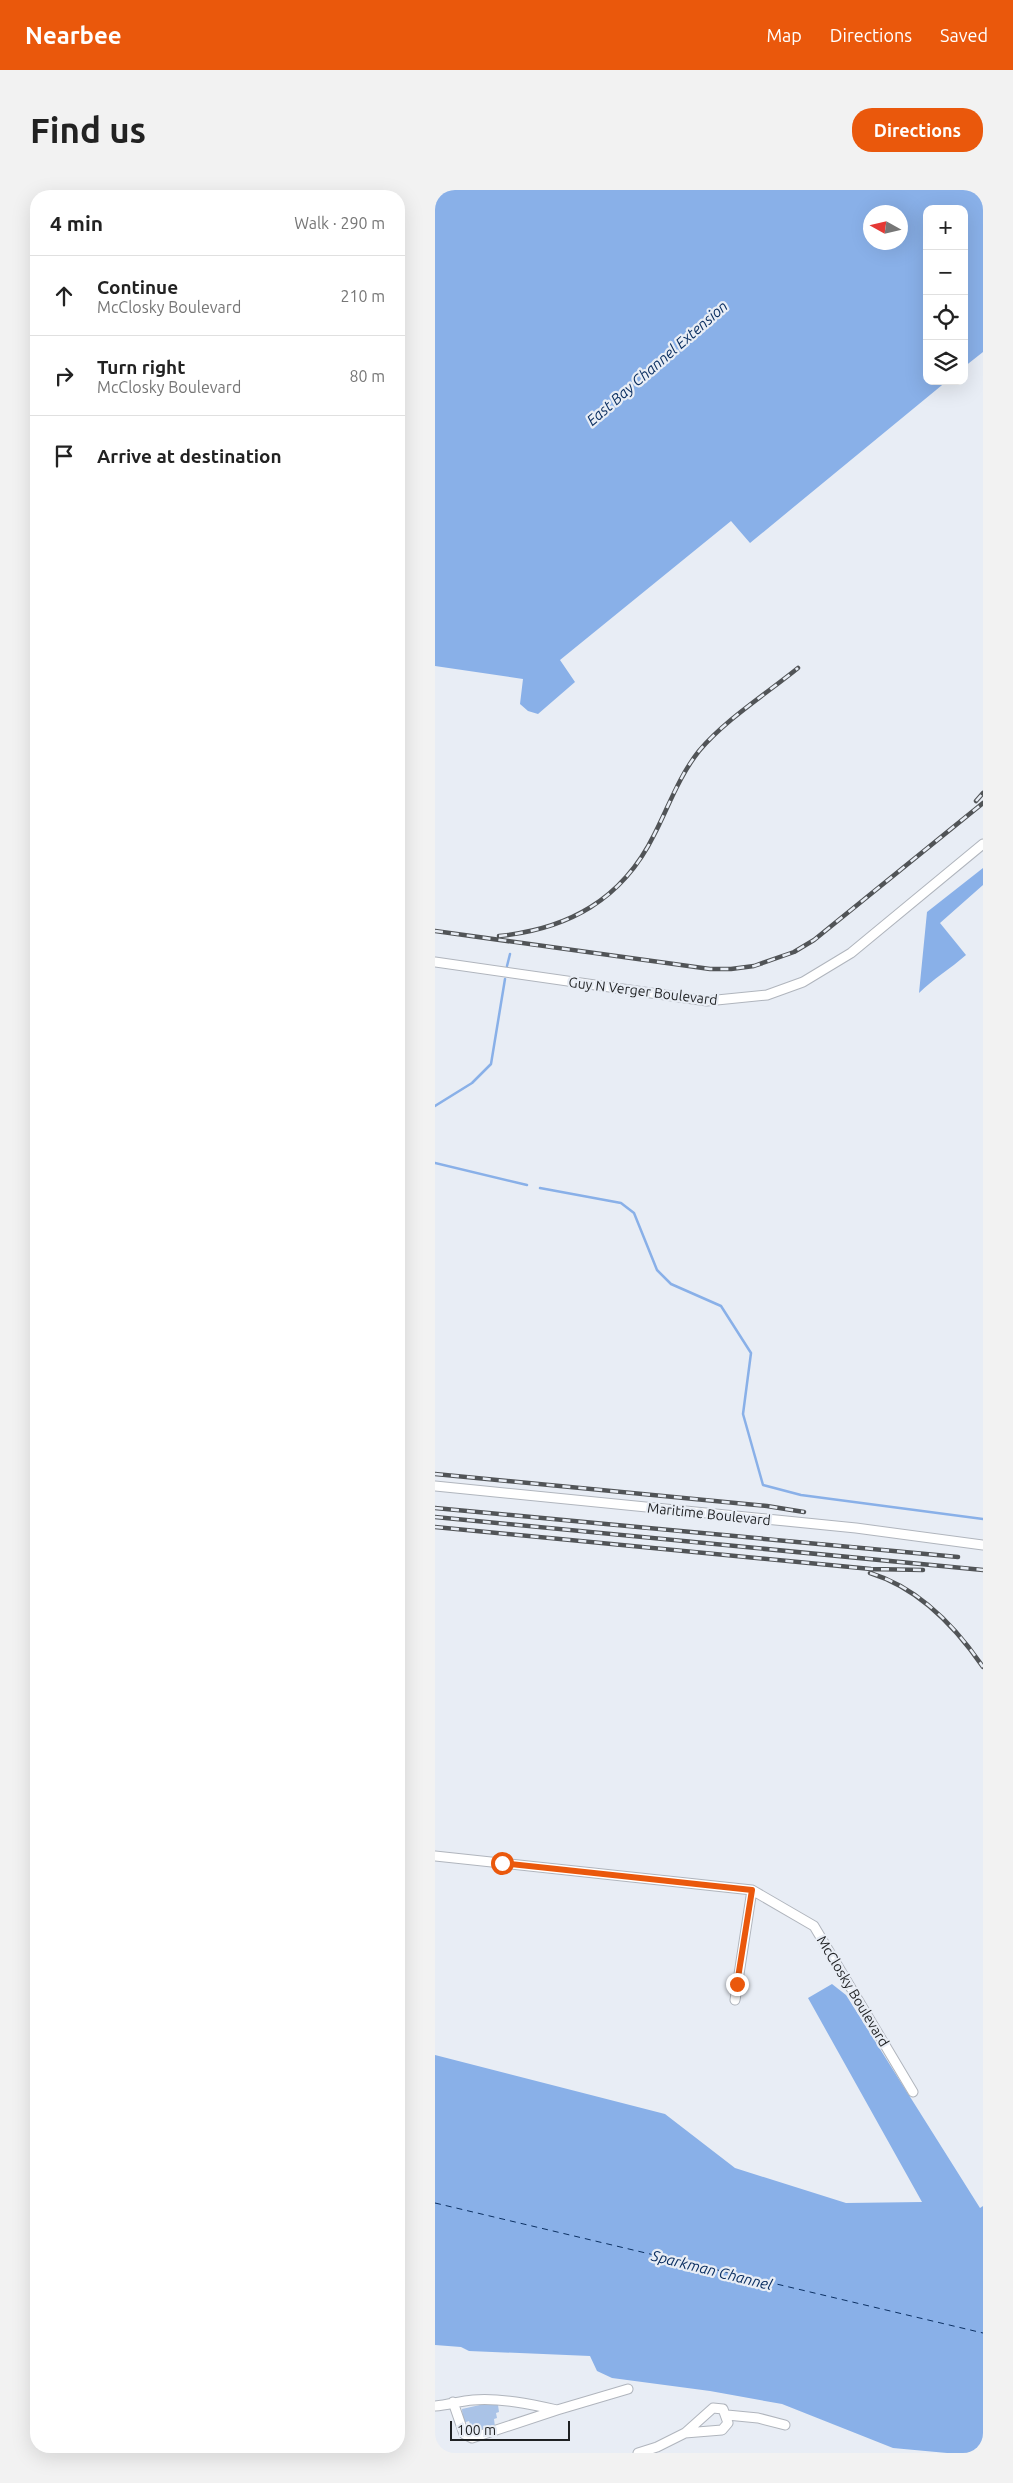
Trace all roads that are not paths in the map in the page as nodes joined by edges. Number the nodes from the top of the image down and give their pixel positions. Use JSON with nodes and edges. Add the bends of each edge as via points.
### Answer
{"nodes":[{"id":1,"x":983,"y":844,"type":"edge"},
{"id":2,"x":435,"y":962,"type":"edge"},
{"id":3,"x":435,"y":1486,"type":"edge"},
{"id":4,"x":983,"y":1545,"type":"edge"},
{"id":5,"x":435,"y":1856,"type":"edge"},
{"id":6,"x":752,"y":1890,"type":"junction"},
{"id":7,"x":735,"y":2000,"type":"dead end"},
{"id":8,"x":913,"y":2092,"type":"dead end"},
{"id":9,"x":628,"y":2389,"type":"dead end"},
{"id":10,"x":453,"y":2402,"type":"junction"},
{"id":11,"x":435,"y":2406,"type":"edge"},
{"id":12,"x":557,"y":2410,"type":"junction"},
{"id":13,"x":727,"y":2415,"type":"junction"},
{"id":14,"x":785,"y":2425,"type":"dead end"},
{"id":15,"x":685,"y":2434,"type":"junction"},
{"id":16,"x":638,"y":2453,"type":"edge"}],
"edges":[{"from":1,"to":2,"type":"street","name":"Guy N Verger Boulevard","via":[[851,953],[803,982],[767,996],[707,1001]]},
{"from":3,"to":4,"type":"street","name":"Maritime Boulevard","via":[[857,1528]]},
{"from":5,"to":6,"type":"street","name":"McClosky Boulevard"},
{"from":6,"to":7,"type":"street"},
{"from":6,"to":8,"type":"street","name":"McClosky Boulevard","via":[[815,1926]]},
{"from":9,"to":12,"type":"street"},
{"from":10,"to":11,"type":"street"},
{"from":10,"to":12,"type":"street","via":[[498,2400]]},
{"from":10,"to":12,"type":"street","via":[[465,2434],[472,2438]]},
{"from":13,"to":14,"type":"street"},
{"from":13,"to":15,"type":"street","via":[[728,2423],[722,2430]]},
{"from":13,"to":15,"type":"street","via":[[723,2409],[713,2408]]},
{"from":15,"to":16,"type":"street"}]}
